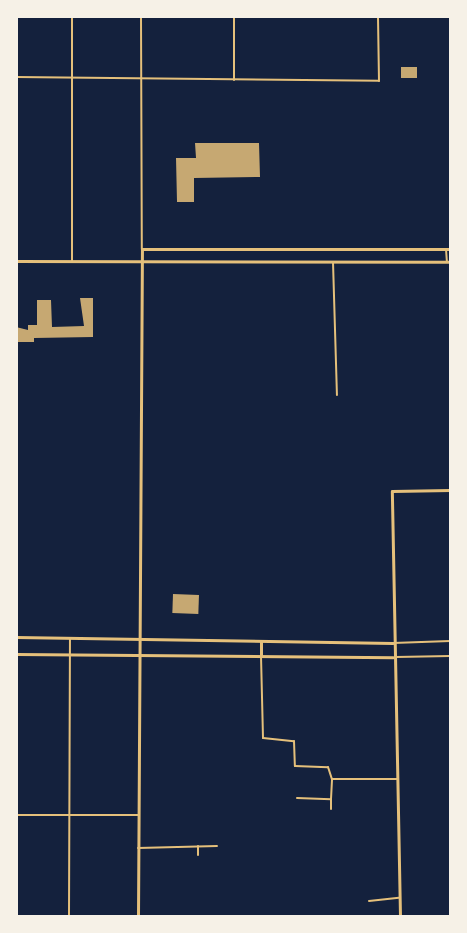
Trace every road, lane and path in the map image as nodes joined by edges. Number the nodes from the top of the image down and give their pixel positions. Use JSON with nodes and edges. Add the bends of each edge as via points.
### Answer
{"nodes":[{"id":1,"x":72,"y":16,"type":"edge"},
{"id":2,"x":141,"y":16,"type":"edge"},
{"id":3,"x":234,"y":16,"type":"edge"},
{"id":4,"x":378,"y":16,"type":"edge"},
{"id":5,"x":16,"y":77,"type":"edge"},
{"id":6,"x":73,"y":77,"type":"junction"},
{"id":7,"x":141,"y":78,"type":"junction"},
{"id":8,"x":234,"y":80,"type":"junction"},
{"id":9,"x":142,"y":249,"type":"junction"},
{"id":10,"x":448,"y":249,"type":"edge"},
{"id":11,"x":16,"y":261,"type":"edge"},
{"id":12,"x":72,"y":261,"type":"junction"},
{"id":13,"x":139,"y":261,"type":"junction"},
{"id":14,"x":333,"y":262,"type":"junction"},
{"id":15,"x":448,"y":262,"type":"edge"},
{"id":16,"x":337,"y":395,"type":"dead end"},
{"id":17,"x":450,"y":490,"type":"edge"},
{"id":18,"x":16,"y":638,"type":"edge"},
{"id":19,"x":70,"y":638,"type":"junction"},
{"id":20,"x":139,"y":638,"type":"junction"},
{"id":21,"x":261,"y":641,"type":"junction"},
{"id":22,"x":450,"y":641,"type":"edge"},
{"id":23,"x":393,"y":643,"type":"junction"},
{"id":24,"x":16,"y":654,"type":"edge"},
{"id":25,"x":70,"y":654,"type":"junction"},
{"id":26,"x":139,"y":654,"type":"junction"},
{"id":27,"x":261,"y":656,"type":"junction"},
{"id":28,"x":450,"y":656,"type":"edge"},
{"id":29,"x":393,"y":657,"type":"junction"},
{"id":30,"x":397,"y":778,"type":"junction"},
{"id":31,"x":332,"y":779,"type":"junction"},
{"id":32,"x":297,"y":798,"type":"dead end"},
{"id":33,"x":331,"y":799,"type":"junction"},
{"id":34,"x":331,"y":809,"type":"dead end"},
{"id":35,"x":69,"y":814,"type":"junction"},
{"id":36,"x":16,"y":815,"type":"edge"},
{"id":37,"x":138,"y":815,"type":"junction"},
{"id":38,"x":198,"y":846,"type":"junction"},
{"id":39,"x":217,"y":846,"type":"dead end"},
{"id":40,"x":138,"y":848,"type":"junction"},
{"id":41,"x":198,"y":855,"type":"dead end"},
{"id":42,"x":400,"y":898,"type":"junction"},
{"id":43,"x":369,"y":901,"type":"dead end"},
{"id":44,"x":69,"y":916,"type":"edge"},
{"id":45,"x":138,"y":916,"type":"edge"},
{"id":46,"x":400,"y":916,"type":"edge"}],
"edges":[{"from":1,"to":6,"type":"street"},
{"from":2,"to":7,"type":"street"},
{"from":3,"to":8,"type":"street"},
{"from":4,"to":8,"type":"street","via":[[379,81]]},
{"from":5,"to":6,"type":"street"},
{"from":6,"to":7,"type":"street"},
{"from":6,"to":12,"type":"street"},
{"from":7,"to":8,"type":"street"},
{"from":7,"to":9,"type":"street"},
{"from":9,"to":10,"type":"street"},
{"from":9,"to":13,"type":"street"},
{"from":10,"to":15,"type":"street"},
{"from":11,"to":12,"type":"street"},
{"from":12,"to":13,"type":"street"},
{"from":13,"to":14,"type":"street"},
{"from":13,"to":20,"type":"street"},
{"from":14,"to":15,"type":"street"},
{"from":14,"to":16,"type":"street"},
{"from":17,"to":23,"type":"street","via":[[392,491]]},
{"from":18,"to":19,"type":"street"},
{"from":19,"to":20,"type":"street"},
{"from":19,"to":25,"type":"street"},
{"from":20,"to":21,"type":"street"},
{"from":20,"to":26,"type":"street"},
{"from":21,"to":23,"type":"street"},
{"from":21,"to":27,"type":"street"},
{"from":22,"to":23,"type":"street"},
{"from":23,"to":29,"type":"street"},
{"from":24,"to":25,"type":"street"},
{"from":25,"to":26,"type":"street"},
{"from":25,"to":35,"type":"street"},
{"from":26,"to":27,"type":"street"},
{"from":26,"to":37,"type":"street"},
{"from":27,"to":29,"type":"street"},
{"from":27,"to":31,"type":"street","via":[[261,736],[294,741],[295,765],[328,767]]},
{"from":28,"to":29,"type":"street"},
{"from":29,"to":30,"type":"street"},
{"from":30,"to":31,"type":"street"},
{"from":30,"to":42,"type":"street"},
{"from":31,"to":33,"type":"street"},
{"from":32,"to":33,"type":"street"},
{"from":33,"to":34,"type":"street"},
{"from":35,"to":36,"type":"street"},
{"from":35,"to":37,"type":"street"},
{"from":35,"to":44,"type":"street"},
{"from":37,"to":40,"type":"street"},
{"from":38,"to":39,"type":"street"},
{"from":38,"to":40,"type":"street"},
{"from":38,"to":41,"type":"street"},
{"from":40,"to":45,"type":"street"},
{"from":42,"to":43,"type":"street"},
{"from":42,"to":46,"type":"street"}]}
